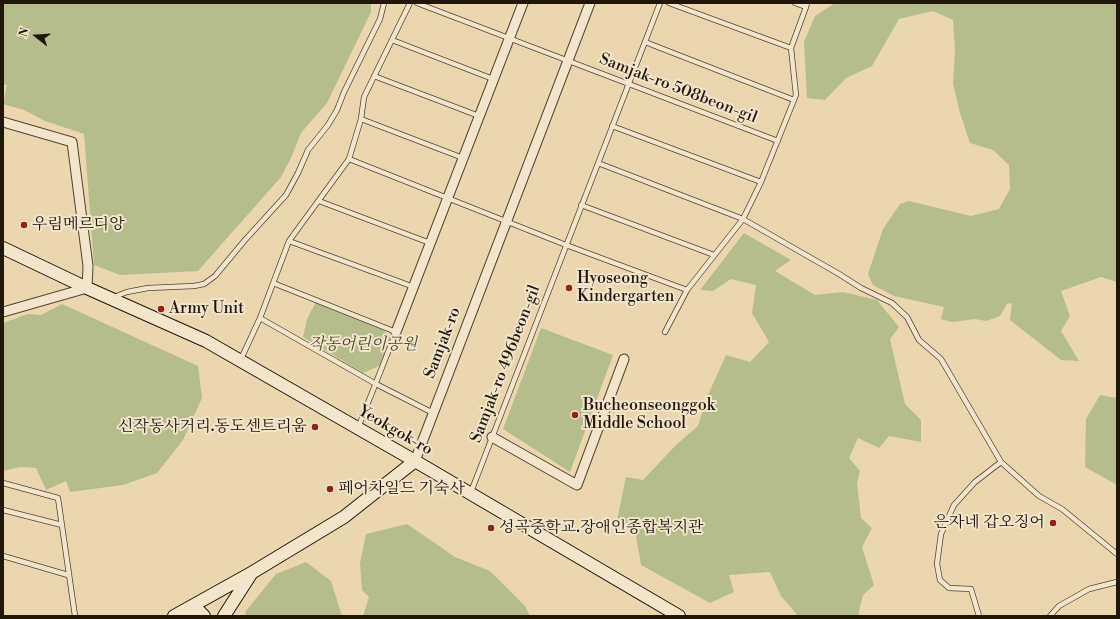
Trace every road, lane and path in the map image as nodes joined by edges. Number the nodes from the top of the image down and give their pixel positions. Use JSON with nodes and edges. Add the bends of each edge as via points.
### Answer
{"nodes":[{"id":1,"x":384,"y":3,"type":"edge"},
{"id":2,"x":410,"y":3,"type":"edge"},
{"id":3,"x":417,"y":3,"type":"edge"},
{"id":4,"x":522,"y":3,"type":"edge"},
{"id":5,"x":590,"y":3,"type":"edge"},
{"id":6,"x":660,"y":3,"type":"edge"},
{"id":7,"x":669,"y":3,"type":"edge"},
{"id":8,"x":795,"y":3,"type":"edge"},
{"id":9,"x":807,"y":5,"type":"edge"},
{"id":10,"x":509,"y":39,"type":"junction"},
{"id":11,"x":392,"y":40,"type":"junction"},
{"id":12,"x":645,"y":42,"type":"junction"},
{"id":13,"x":791,"y":48,"type":"junction"},
{"id":14,"x":568,"y":62,"type":"junction"},
{"id":15,"x":374,"y":76,"type":"junction"},
{"id":16,"x":493,"y":79,"type":"junction"},
{"id":17,"x":628,"y":84,"type":"junction"},
{"id":18,"x":794,"y":100,"type":"junction"},
{"id":19,"x":479,"y":116,"type":"junction"},
{"id":20,"x":361,"y":119,"type":"junction"},
{"id":21,"x":3,"y":122,"type":"edge"},
{"id":22,"x":612,"y":126,"type":"junction"},
{"id":23,"x":778,"y":142,"type":"junction"},
{"id":24,"x":463,"y":158,"type":"junction"},
{"id":25,"x":350,"y":160,"type":"junction"},
{"id":26,"x":598,"y":163,"type":"junction"},
{"id":27,"x":761,"y":182,"type":"junction"},
{"id":28,"x":448,"y":198,"type":"junction"},
{"id":29,"x":319,"y":201,"type":"junction"},
{"id":30,"x":581,"y":205,"type":"junction"},
{"id":31,"x":743,"y":219,"type":"junction"},
{"id":32,"x":507,"y":221,"type":"junction"},
{"id":33,"x":289,"y":241,"type":"junction"},
{"id":34,"x":430,"y":244,"type":"junction"},
{"id":35,"x":566,"y":245,"type":"junction"},
{"id":36,"x":3,"y":248,"type":"edge"},
{"id":37,"x":714,"y":255,"type":"junction"},
{"id":38,"x":273,"y":283,"type":"junction"},
{"id":39,"x":414,"y":287,"type":"junction"},
{"id":40,"x":87,"y":288,"type":"junction"},
{"id":41,"x":687,"y":290,"type":"junction"},
{"id":42,"x":111,"y":299,"type":"junction"},
{"id":43,"x":3,"y":312,"type":"edge"},
{"id":44,"x":260,"y":318,"type":"junction"},
{"id":45,"x":396,"y":332,"type":"junction"},
{"id":46,"x":665,"y":332,"type":"dead end"},
{"id":47,"x":624,"y":359,"type":"dead end"},
{"id":48,"x":241,"y":361,"type":"junction"},
{"id":49,"x":376,"y":384,"type":"junction"},
{"id":50,"x":433,"y":413,"type":"junction"},
{"id":51,"x":358,"y":429,"type":"junction"},
{"id":52,"x":492,"y":437,"type":"junction"},
{"id":53,"x":415,"y":461,"type":"junction"},
{"id":54,"x":1001,"y":462,"type":"junction"},
{"id":55,"x":3,"y":483,"type":"edge"},
{"id":56,"x":470,"y":494,"type":"junction"},
{"id":57,"x":3,"y":510,"type":"edge"},
{"id":58,"x":62,"y":525,"type":"junction"},
{"id":59,"x":1117,"y":554,"type":"edge"},
{"id":60,"x":3,"y":556,"type":"edge"},
{"id":61,"x":252,"y":572,"type":"junction"},
{"id":62,"x":68,"y":575,"type":"junction"},
{"id":63,"x":1117,"y":582,"type":"edge"},
{"id":64,"x":179,"y":614,"type":"edge"},
{"id":65,"x":75,"y":616,"type":"edge"},
{"id":66,"x":204,"y":616,"type":"edge"},
{"id":67,"x":224,"y":616,"type":"edge"},
{"id":68,"x":680,"y":616,"type":"edge"},
{"id":69,"x":979,"y":616,"type":"edge"},
{"id":70,"x":1050,"y":616,"type":"edge"}],
"edges":[{"from":1,"to":42,"type":"lane","via":[[380,20],[337,110],[308,150],[286,195],[215,276],[204,284],[148,288],[127,292]]},
{"from":2,"to":11,"type":"lane"},
{"from":3,"to":10,"type":"lane","name":"Samjak-ro 508beon-gil"},
{"from":4,"to":10,"type":"street"},
{"from":5,"to":14,"type":"street","name":"Samjak-ro"},
{"from":6,"to":12,"type":"lane","name":"Samjak-ro 496beon-gil"},
{"from":7,"to":13,"type":"lane"},
{"from":8,"to":9,"type":"lane"},
{"from":9,"to":13,"type":"lane"},
{"from":10,"to":14,"type":"lane","name":"Samjak-ro 508beon-gil"},
{"from":10,"to":16,"type":"street"},
{"from":11,"to":15,"type":"lane"},
{"from":11,"to":16,"type":"lane"},
{"from":12,"to":17,"type":"lane","name":"Samjak-ro 496beon-gil"},
{"from":12,"to":18,"type":"lane"},
{"from":13,"to":18,"type":"lane","via":[[796,95]]},
{"from":14,"to":17,"type":"lane","name":"Samjak-ro 508beon-gil"},
{"from":14,"to":32,"type":"street","name":"Samjak-ro"},
{"from":15,"to":19,"type":"lane"},
{"from":15,"to":20,"type":"lane","via":[[364,98]]},
{"from":16,"to":19,"type":"street"},
{"from":17,"to":22,"type":"lane","name":"Samjak-ro 496beon-gil"},
{"from":17,"to":23,"type":"lane","name":"Samjak-ro 508beon-gil"},
{"from":18,"to":23,"type":"lane"},
{"from":19,"to":24,"type":"street"},
{"from":20,"to":24,"type":"lane"},
{"from":20,"to":25,"type":"lane"},
{"from":21,"to":40,"type":"street","via":[[72,142],[88,266]]},
{"from":22,"to":26,"type":"lane","name":"Samjak-ro 496beon-gil"},
{"from":22,"to":27,"type":"lane"},
{"from":23,"to":27,"type":"lane"},
{"from":24,"to":28,"type":"street"},
{"from":25,"to":28,"type":"lane"},
{"from":25,"to":29,"type":"lane"},
{"from":26,"to":30,"type":"lane","name":"Samjak-ro 496beon-gil"},
{"from":26,"to":31,"type":"lane"},
{"from":27,"to":31,"type":"lane"},
{"from":28,"to":32,"type":"lane"},
{"from":28,"to":34,"type":"street"},
{"from":29,"to":33,"type":"lane"},
{"from":29,"to":34,"type":"lane"},
{"from":30,"to":35,"type":"lane","name":"Samjak-ro 496beon-gil"},
{"from":30,"to":37,"type":"lane"},
{"from":31,"to":37,"type":"lane"},
{"from":31,"to":54,"type":"lane","via":[[861,288],[892,303],[907,316],[919,340],[941,359]]},
{"from":32,"to":35,"type":"lane"},
{"from":32,"to":50,"type":"street","name":"Samjak-ro"},
{"from":33,"to":38,"type":"lane"},
{"from":33,"to":39,"type":"lane"},
{"from":34,"to":39,"type":"street"},
{"from":35,"to":41,"type":"lane"},
{"from":35,"to":52,"type":"lane","name":"Samjak-ro 496beon-gil"},
{"from":36,"to":40,"type":"street","name":"Yeokgok-ro"},
{"from":37,"to":41,"type":"lane"},
{"from":38,"to":44,"type":"lane"},
{"from":38,"to":45,"type":"lane"},
{"from":39,"to":45,"type":"street"},
{"from":40,"to":42,"type":"street","name":"Yeokgok-ro"},
{"from":40,"to":43,"type":"street"},
{"from":41,"to":46,"type":"lane"},
{"from":42,"to":48,"type":"street","name":"Yeokgok-ro","via":[[206,341]]},
{"from":44,"to":48,"type":"lane"},
{"from":44,"to":49,"type":"lane"},
{"from":45,"to":49,"type":"lane"},
{"from":47,"to":52,"type":"street","via":[[577,484]]},
{"from":48,"to":51,"type":"street","name":"Yeokgok-ro"},
{"from":49,"to":50,"type":"lane"},
{"from":49,"to":51,"type":"lane"},
{"from":50,"to":53,"type":"street","name":"Samjak-ro"},
{"from":51,"to":53,"type":"street","name":"Yeokgok-ro"},
{"from":52,"to":56,"type":"lane","name":"Samjak-ro 496beon-gil"},
{"from":53,"to":56,"type":"street","name":"Yeokgok-ro"},
{"from":53,"to":61,"type":"street","via":[[344,517]]},
{"from":54,"to":59,"type":"lane","via":[[1039,496],[1062,509]]},
{"from":54,"to":69,"type":"lane","via":[[975,482],[954,505],[941,534],[937,564],[940,580],[949,588],[971,589]]},
{"from":55,"to":58,"type":"lane","via":[[58,498]]},
{"from":56,"to":68,"type":"street","name":"Yeokgok-ro"},
{"from":57,"to":58,"type":"lane"},
{"from":58,"to":62,"type":"lane"},
{"from":60,"to":62,"type":"lane"},
{"from":61,"to":64,"type":"street"},
{"from":61,"to":67,"type":"street"},
{"from":62,"to":65,"type":"lane"},
{"from":63,"to":70,"type":"lane","via":[[1089,589],[1059,606]]},
{"from":64,"to":66,"type":"street","via":[[199,611]]}]}
